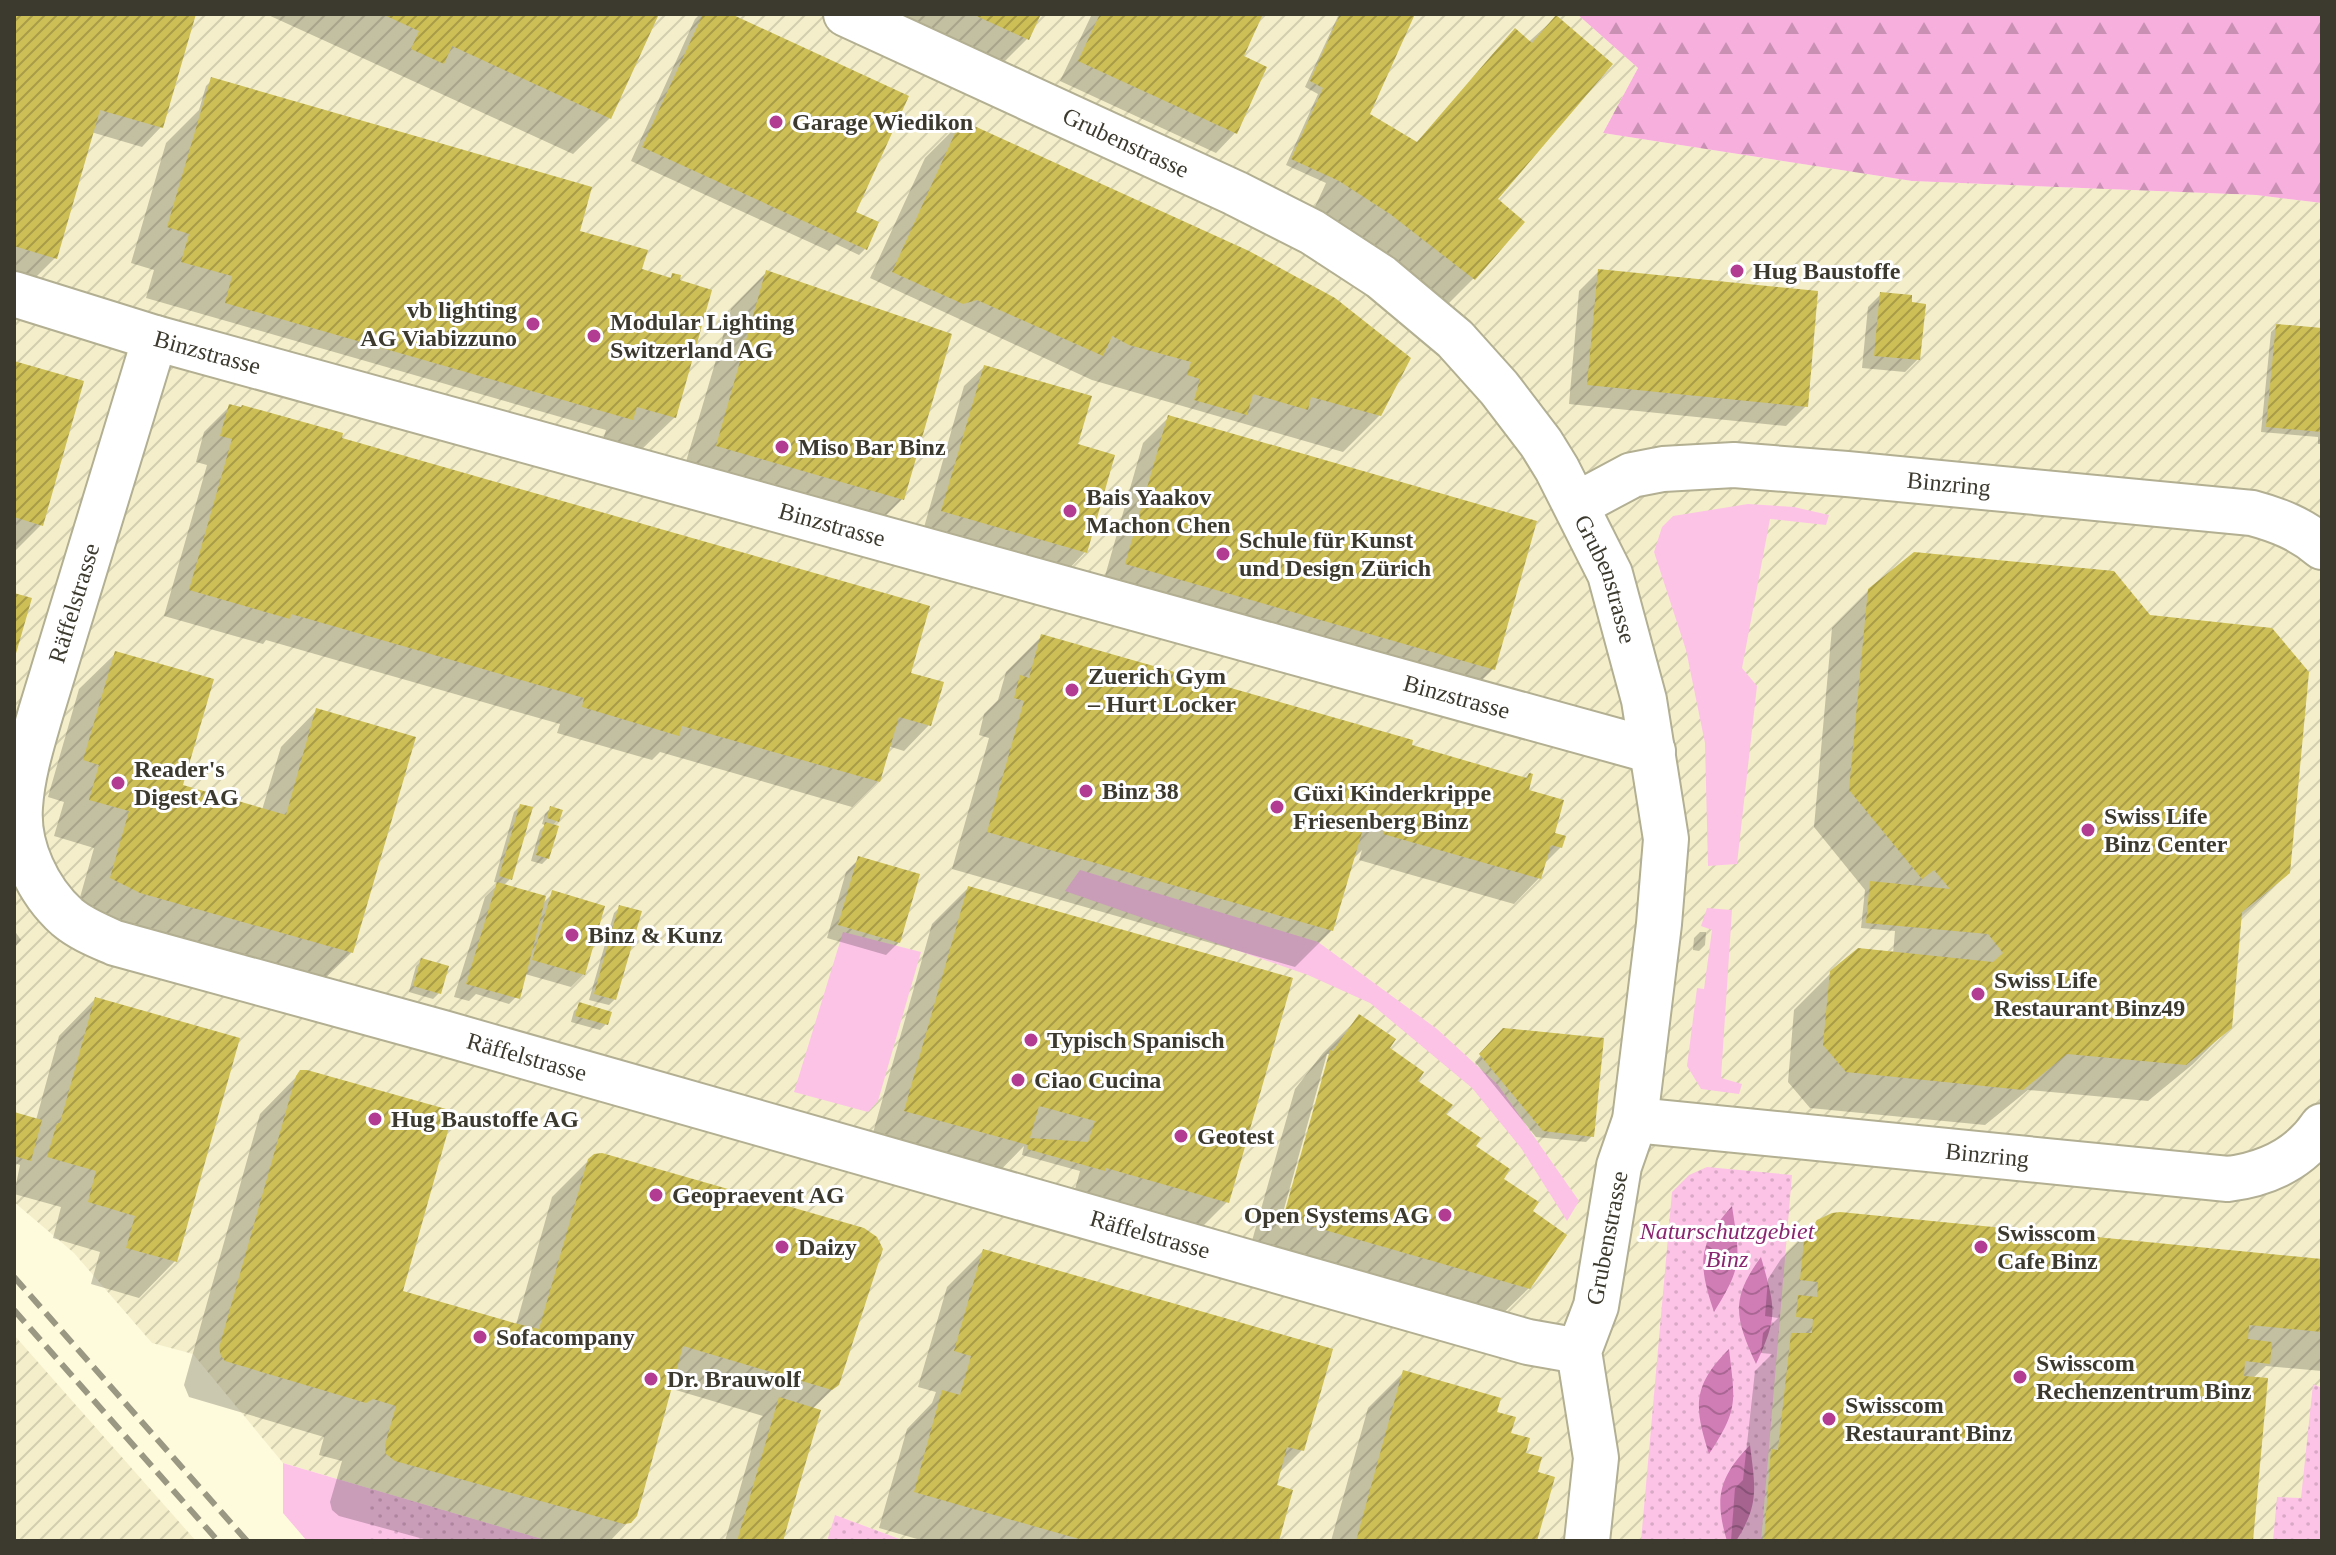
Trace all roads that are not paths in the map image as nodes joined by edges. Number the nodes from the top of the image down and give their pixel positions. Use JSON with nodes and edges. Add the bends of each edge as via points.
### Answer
{"nodes":[{"id":1,"x":846,"y":14,"type":"edge"},
{"id":2,"x":14,"y":294,"type":"edge"},
{"id":3,"x":155,"y":338,"type":"junction"},
{"id":4,"x":1576,"y":505,"type":"junction"},
{"id":5,"x":2322,"y":547,"type":"edge"},
{"id":6,"x":1653,"y":751,"type":"junction"},
{"id":7,"x":1635,"y":1120,"type":"junction"},
{"id":8,"x":2322,"y":1126,"type":"edge"},
{"id":9,"x":1579,"y":1351,"type":"junction"},
{"id":10,"x":1587,"y":1541,"type":"edge"}],
"edges":[{"from":1,"to":4,"type":"street","name":"Grubenstrasse","via":[[1235,193],[1346,253],[1464,349],[1541,443]]},
{"from":2,"to":3,"type":"street","name":"Binzstrasse"},
{"from":3,"to":6,"type":"street","name":"Binzstrasse"},
{"from":3,"to":9,"type":"street","name":"Räffelstrasse","via":[[41,712],[19,810],[29,862],[68,918],[115,943],[1514,1338]]},
{"from":4,"to":5,"type":"street","name":"Binzring","via":[[1632,475],[1734,465],[2252,513],[2298,530]]},
{"from":4,"to":6,"type":"street","name":"Grubenstrasse","via":[[1610,574]]},
{"from":6,"to":7,"type":"street","name":"Grubenstrasse","via":[[1666,839]]},
{"from":7,"to":8,"type":"street","name":"Binzring","via":[[2228,1179],[2249,1177],[2287,1160]]},
{"from":7,"to":9,"type":"street","name":"Grubenstrasse","via":[[1619,1166],[1596,1306]]},
{"from":9,"to":10,"type":"street","name":"Grubenstrasse","via":[[1596,1458]]}]}
